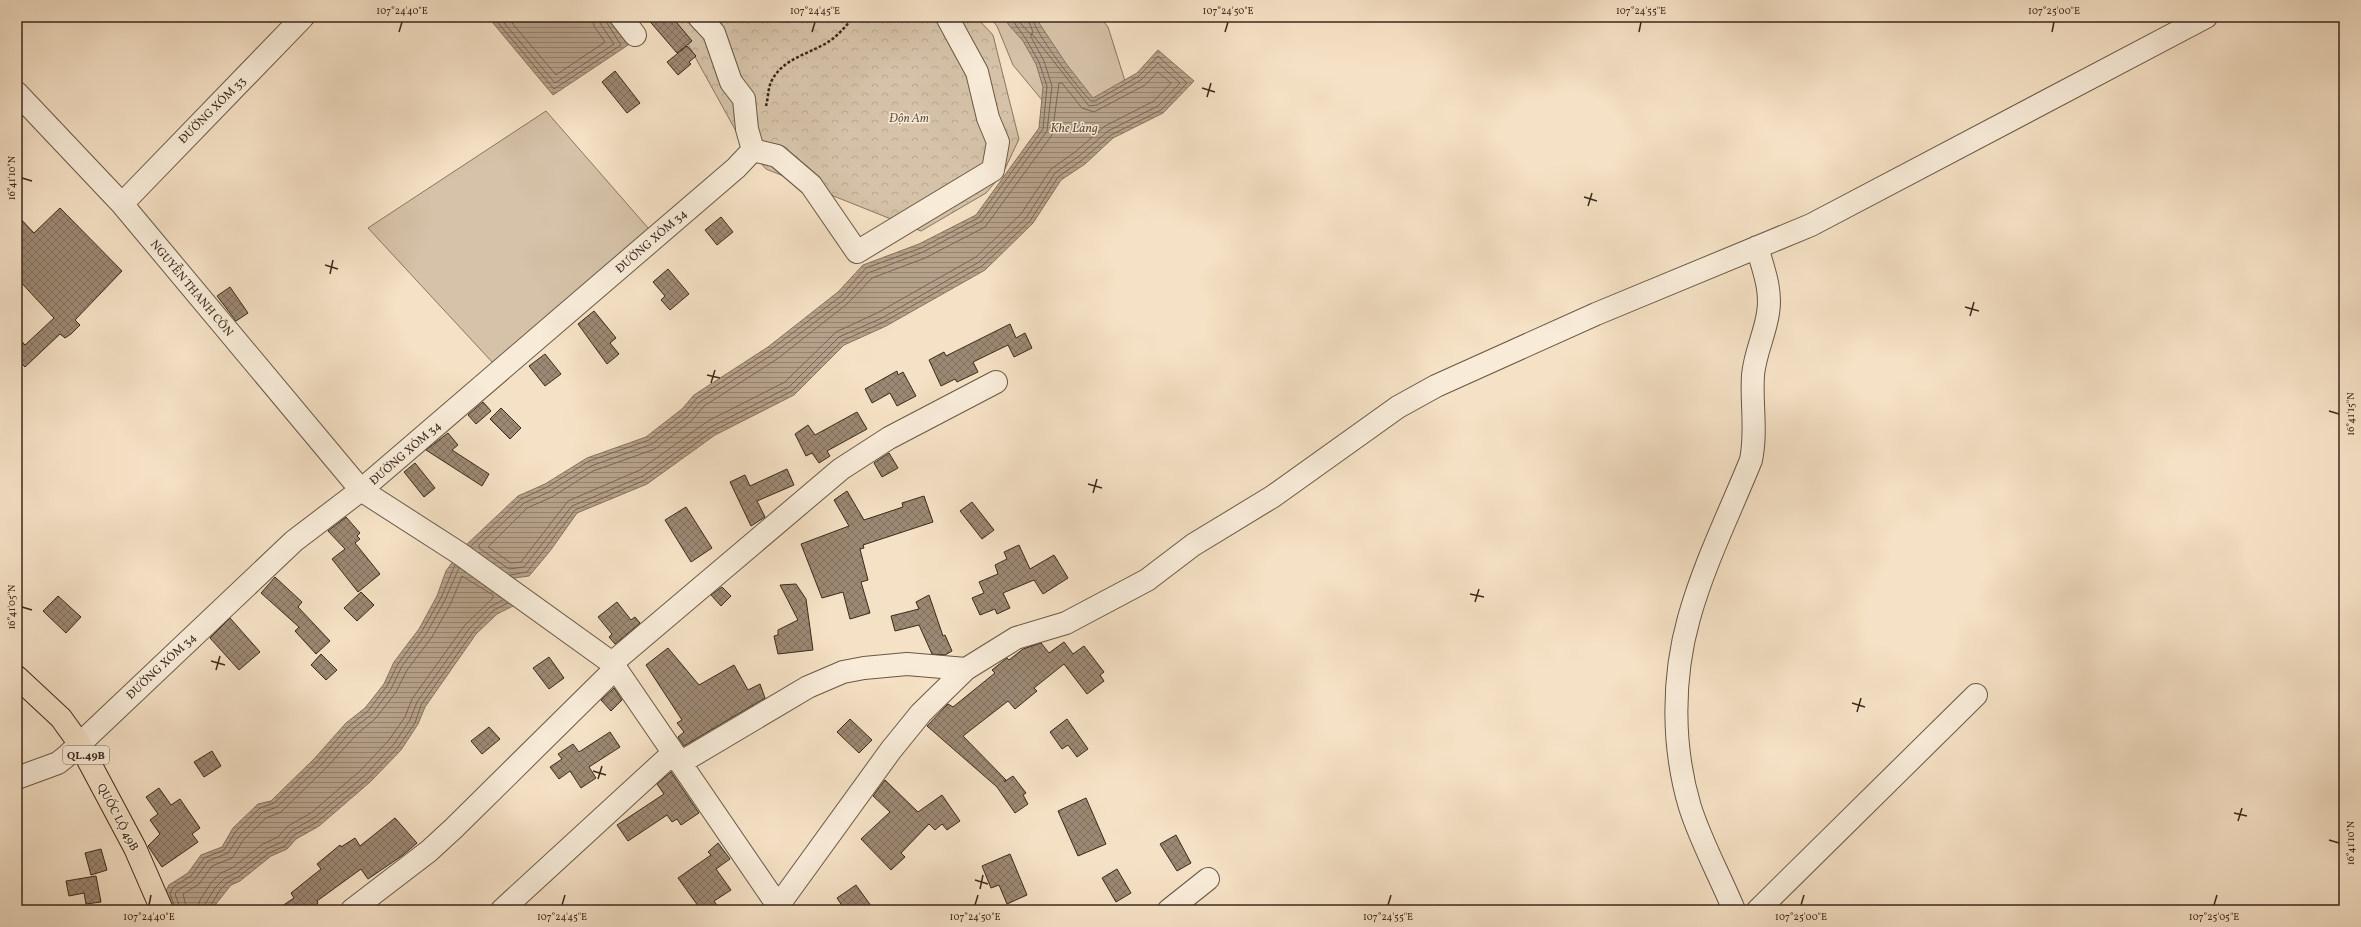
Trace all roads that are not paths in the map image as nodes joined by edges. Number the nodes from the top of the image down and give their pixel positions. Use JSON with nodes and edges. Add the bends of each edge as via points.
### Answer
{"nodes":[{"id":1,"x":303,"y":17,"type":"edge"},
{"id":2,"x":621,"y":17,"type":"edge"},
{"id":3,"x":699,"y":17,"type":"edge"},
{"id":4,"x":947,"y":17,"type":"edge"},
{"id":5,"x":2206,"y":17,"type":"edge"},
{"id":6,"x":635,"y":35,"type":"dead end"},
{"id":7,"x":17,"y":93,"type":"edge"},
{"id":8,"x":753,"y":150,"type":"junction"},
{"id":9,"x":122,"y":204,"type":"junction"},
{"id":10,"x":1757,"y":247,"type":"junction"},
{"id":11,"x":996,"y":382,"type":"dead end"},
{"id":12,"x":361,"y":490,"type":"junction"},
{"id":13,"x":614,"y":666,"type":"junction"},
{"id":14,"x":966,"y":669,"type":"junction"},
{"id":15,"x":17,"y":677,"type":"edge"},
{"id":16,"x":1976,"y":695,"type":"dead end"},
{"id":17,"x":79,"y":743,"type":"junction"},
{"id":18,"x":677,"y":758,"type":"junction"},
{"id":19,"x":17,"y":778,"type":"edge"},
{"id":20,"x":1208,"y":879,"type":"dead end"},
{"id":21,"x":505,"y":909,"type":"edge"},
{"id":22,"x":779,"y":909,"type":"edge"},
{"id":23,"x":162,"y":910,"type":"edge"},
{"id":24,"x":352,"y":910,"type":"edge"},
{"id":25,"x":1169,"y":910,"type":"edge"},
{"id":26,"x":1734,"y":910,"type":"edge"},
{"id":27,"x":1758,"y":910,"type":"edge"}],
"edges":[{"from":1,"to":9,"type":"street","name":"ĐƯỜNG XÓM 33"},
{"from":2,"to":6,"type":"street"},
{"from":3,"to":8,"type":"street","via":[[714,33],[731,82],[744,99],[747,128]]},
{"from":4,"to":8,"type":"street","via":[[977,72],[988,118],[998,142],[993,170],[857,252],[810,185],[777,156]]},
{"from":5,"to":10,"type":"street","via":[[1817,221]]},
{"from":7,"to":9,"type":"street","name":"NGUYỄN THANH CÔN"},
{"from":8,"to":12,"type":"street","name":"ĐƯỜNG XÓM 34","via":[[736,168]]},
{"from":9,"to":12,"type":"street","name":"NGUYỄN THANH CÔN"},
{"from":10,"to":14,"type":"street","via":[[1596,314],[1436,386],[1398,407],[1272,497],[1193,545],[1147,580],[1066,623],[1016,638]]},
{"from":10,"to":26,"type":"street","via":[[1769,297],[1768,312],[1753,375],[1754,446],[1751,460],[1688,619],[1678,697],[1678,741],[1691,808]]},
{"from":11,"to":13,"type":"street","via":[[889,438],[841,469]]},
{"from":12,"to":13,"type":"street","name":"NGUYỄN THANH CÔN","via":[[458,553]]},
{"from":12,"to":17,"type":"street","name":"ĐƯỜNG XÓM 34","via":[[294,541]]},
{"from":13,"to":18,"type":"street","name":"NGUYỄN THANH CÔN"},
{"from":13,"to":24,"type":"street","via":[[454,828],[429,851]]},
{"from":14,"to":18,"type":"street","via":[[906,664],[843,672],[808,686]]},
{"from":14,"to":22,"type":"street","via":[[921,713],[891,750]]},
{"from":15,"to":17,"type":"main road","name":"QUỐC LỘ 49B","number":"QL.49B","via":[[61,718]]},
{"from":16,"to":27,"type":"street"},
{"from":17,"to":19,"type":"street","name":"ĐƯỜNG XÓM 34","via":[[58,763]]},
{"from":17,"to":23,"type":"main road","name":"QUỐC LỘ 49B","number":"QL.49B","via":[[135,848]]},
{"from":18,"to":21,"type":"street"},
{"from":18,"to":22,"type":"street","name":"NGUYỄN THANH CÔN"},
{"from":20,"to":25,"type":"street"}]}
